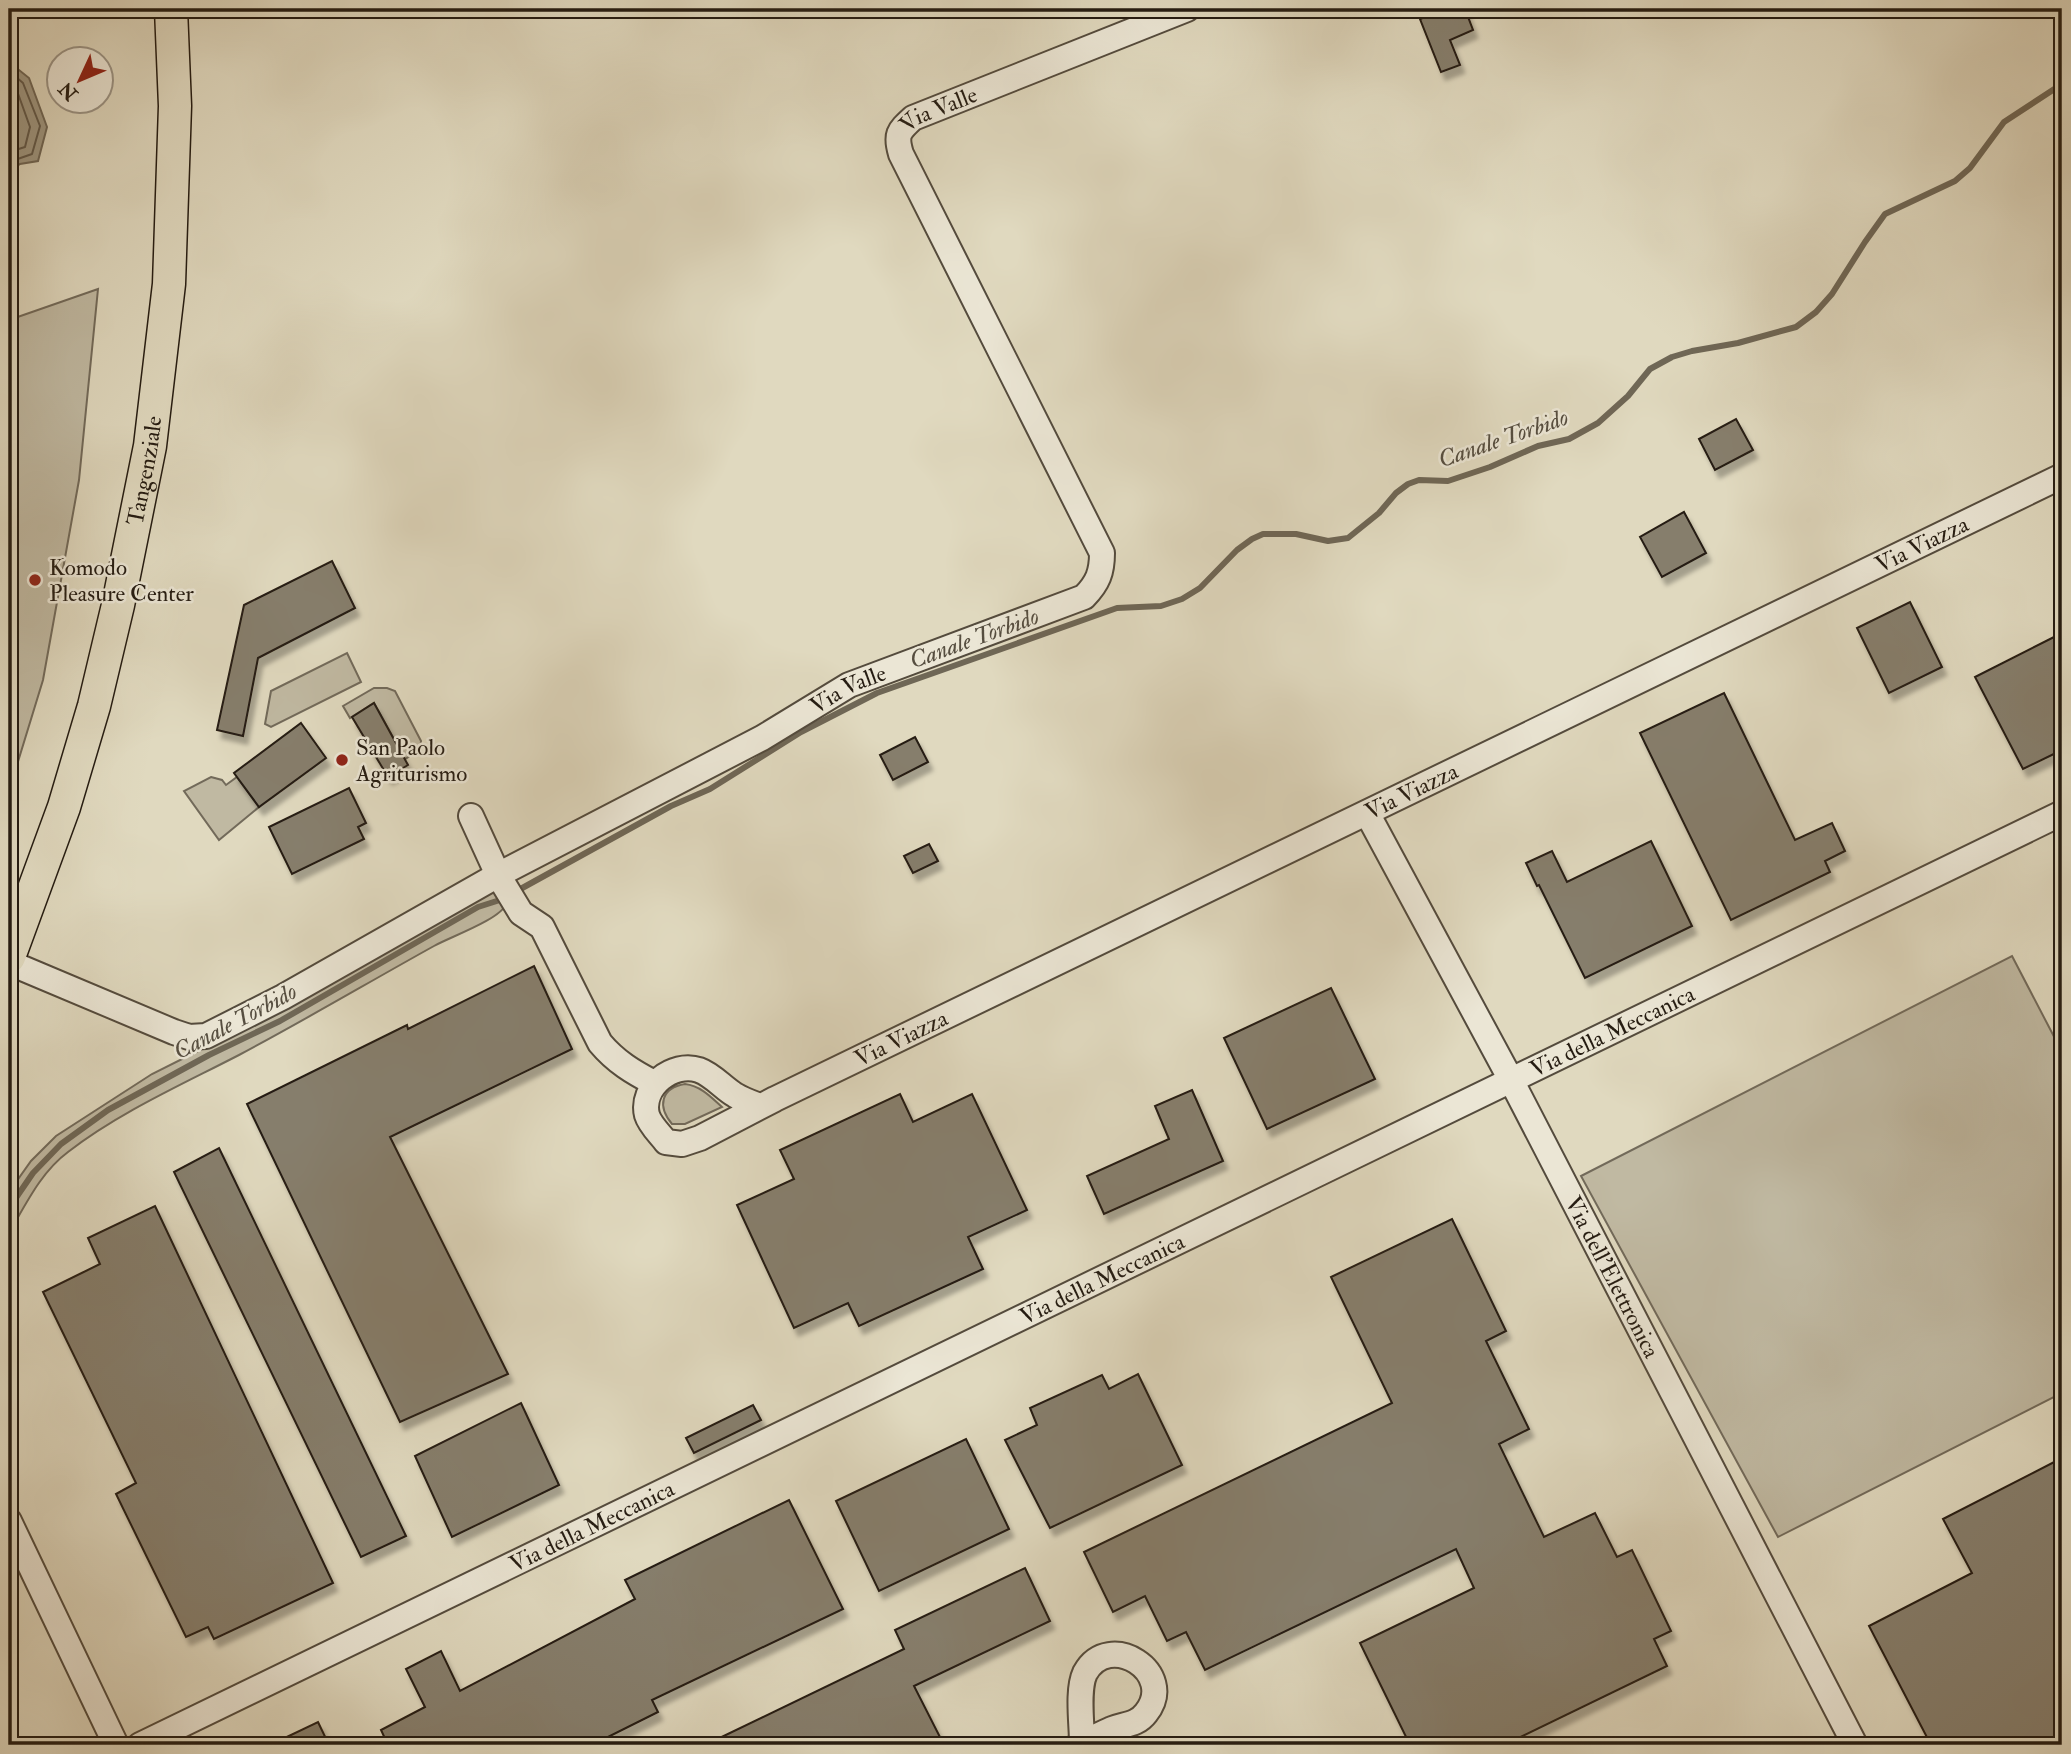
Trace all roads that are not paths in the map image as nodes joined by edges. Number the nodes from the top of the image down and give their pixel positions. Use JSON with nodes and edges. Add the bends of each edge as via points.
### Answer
{"nodes":[{"id":1,"x":171,"y":9,"type":"edge"},
{"id":2,"x":1187,"y":9,"type":"edge"},
{"id":3,"x":2062,"y":476,"type":"edge"},
{"id":4,"x":1367,"y":813,"type":"junction"},
{"id":5,"x":2062,"y":813,"type":"edge"},
{"id":6,"x":471,"y":816,"type":"dead end"},
{"id":7,"x":498,"y":875,"type":"junction"},
{"id":8,"x":15,"y":962,"type":"edge"},
{"id":9,"x":1511,"y":1080,"type":"junction"},
{"id":10,"x":654,"y":1083,"type":"junction"},
{"id":11,"x":760,"y":1106,"type":"junction"},
{"id":12,"x":9,"y":1521,"type":"edge"},
{"id":13,"x":142,"y":1744,"type":"edge"},
{"id":14,"x":116,"y":1745,"type":"edge"},
{"id":15,"x":1855,"y":1745,"type":"edge"}],
"edges":[{"from":1,"to":8,"type":"main road","name":"Tangenziale","via":[[175,106],[169,284],[150,446],[94,706]]},
{"from":2,"to":7,"type":"street","name":"Via Valle","via":[[914,118],[900,131],[898,143],[1102,553],[1096,585],[1069,604],[849,685],[762,738]]},
{"from":3,"to":4,"type":"street","name":"Via Viazza"},
{"from":4,"to":9,"type":"street","name":"Via dell'Elettronica"},
{"from":4,"to":11,"type":"street","name":"Via Viazza"},
{"from":5,"to":9,"type":"street","name":"Via della Meccanica"},
{"from":6,"to":7,"type":"street"},
{"from":7,"to":8,"type":"street","name":"Via Valle","via":[[206,1036],[189,1037]]},
{"from":7,"to":10,"type":"street","via":[[521,913],[542,927],[600,1043],[628,1070]]},
{"from":9,"to":13,"type":"street","name":"Via della Meccanica"},
{"from":9,"to":15,"type":"street","name":"Via dell'Elettronica"},
{"from":10,"to":11,"type":"street","via":[[684,1069],[699,1070],[734,1095]]},
{"from":10,"to":11,"type":"street","name":"Via Viazza","via":[[647,1114],[666,1142],[682,1144],[700,1138]]},
{"from":12,"to":14,"type":"street"}]}
